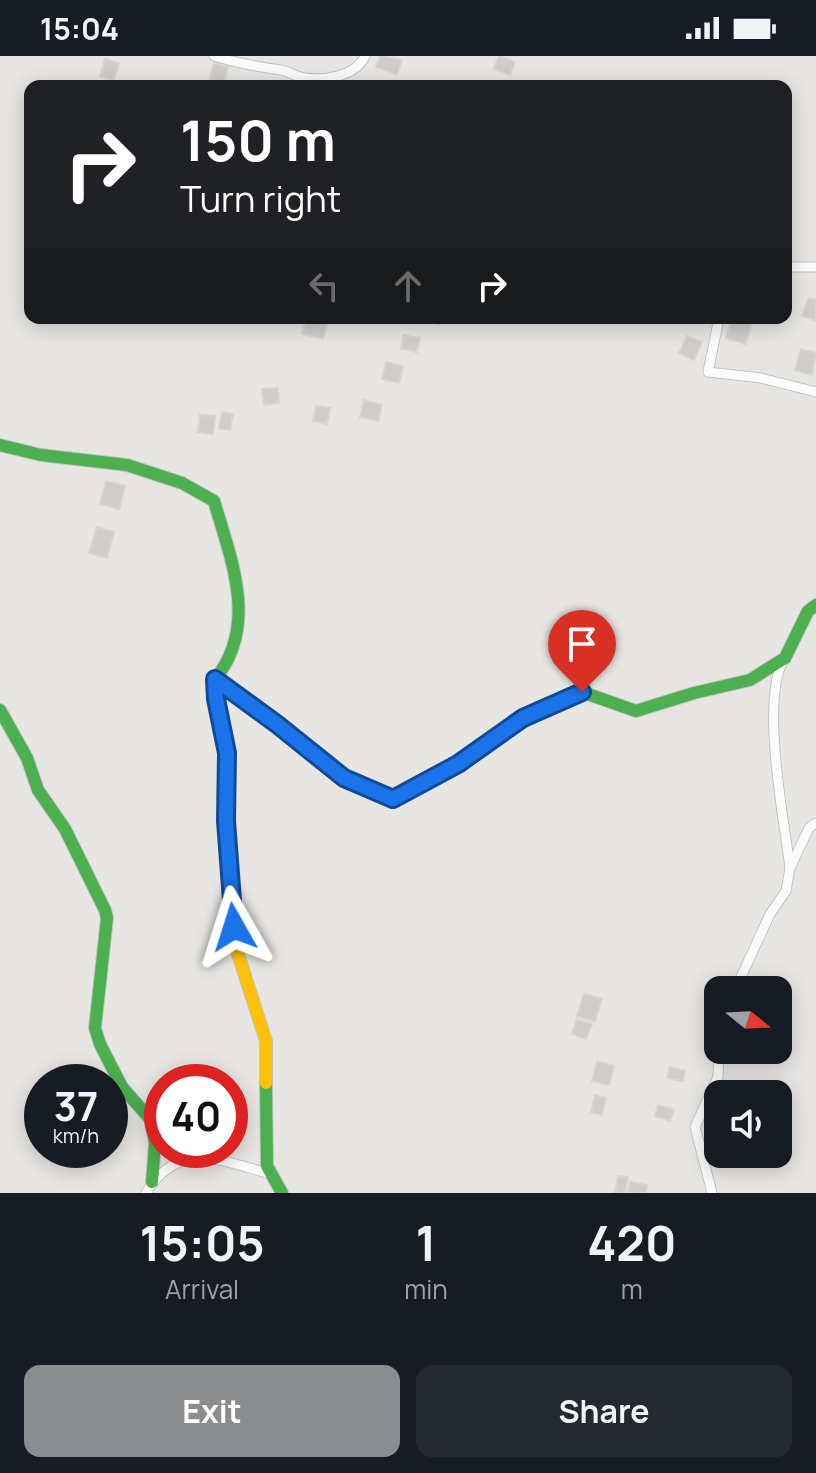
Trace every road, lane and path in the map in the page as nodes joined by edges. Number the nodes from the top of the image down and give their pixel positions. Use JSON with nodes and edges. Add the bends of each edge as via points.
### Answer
{"nodes":[{"id":1,"x":214,"y":56,"type":"edge"},
{"id":2,"x":365,"y":56,"type":"edge"},
{"id":3,"x":792,"y":267,"type":"edge"},
{"id":4,"x":816,"y":267,"type":"edge"},
{"id":5,"x":718,"y":324,"type":"edge"},
{"id":6,"x":816,"y":392,"type":"edge"},
{"id":7,"x":0,"y":445,"type":"edge"},
{"id":8,"x":816,"y":605,"type":"edge"},
{"id":9,"x":785,"y":658,"type":"junction"},
{"id":10,"x":215,"y":679,"type":"junction"},
{"id":11,"x":0,"y":710,"type":"edge"},
{"id":12,"x":816,"y":823,"type":"edge"},
{"id":13,"x":790,"y":868,"type":"junction"},
{"id":14,"x":741,"y":976,"type":"edge"},
{"id":15,"x":718,"y":1064,"type":"edge"},
{"id":16,"x":271,"y":1174,"type":"junction"},
{"id":17,"x":149,"y":1188,"type":"edge"},
{"id":18,"x":282,"y":1193,"type":"edge"},
{"id":19,"x":712,"y":1193,"type":"edge"}],
"edges":[{"from":1,"to":2,"type":"street","via":[[303,78],[350,72]]},
{"from":3,"to":4,"type":"street"},
{"from":5,"to":6,"type":"street","via":[[708,372]]},
{"from":7,"to":10,"type":"street","via":[[127,465],[182,483],[214,501],[238,584],[239,622]]},
{"from":8,"to":9,"type":"street"},
{"from":9,"to":10,"type":"street","via":[[750,680],[636,711],[582,692],[523,718],[458,764],[393,799],[344,778]]},
{"from":9,"to":13,"type":"street","via":[[776,672],[773,720]]},
{"from":10,"to":16,"type":"street","via":[[227,753],[226,821],[236,948],[266,1041],[265,1130]]},
{"from":11,"to":17,"type":"street","via":[[105,910],[94,1019],[101,1050],[122,1087],[151,1119],[155,1148]]},
{"from":12,"to":13,"type":"street"},
{"from":13,"to":14,"type":"street","via":[[786,891]]},
{"from":15,"to":19,"type":"street","via":[[718,1077],[695,1127]]},
{"from":16,"to":17,"type":"street","via":[[205,1156],[181,1160]]},
{"from":16,"to":18,"type":"street"}]}
